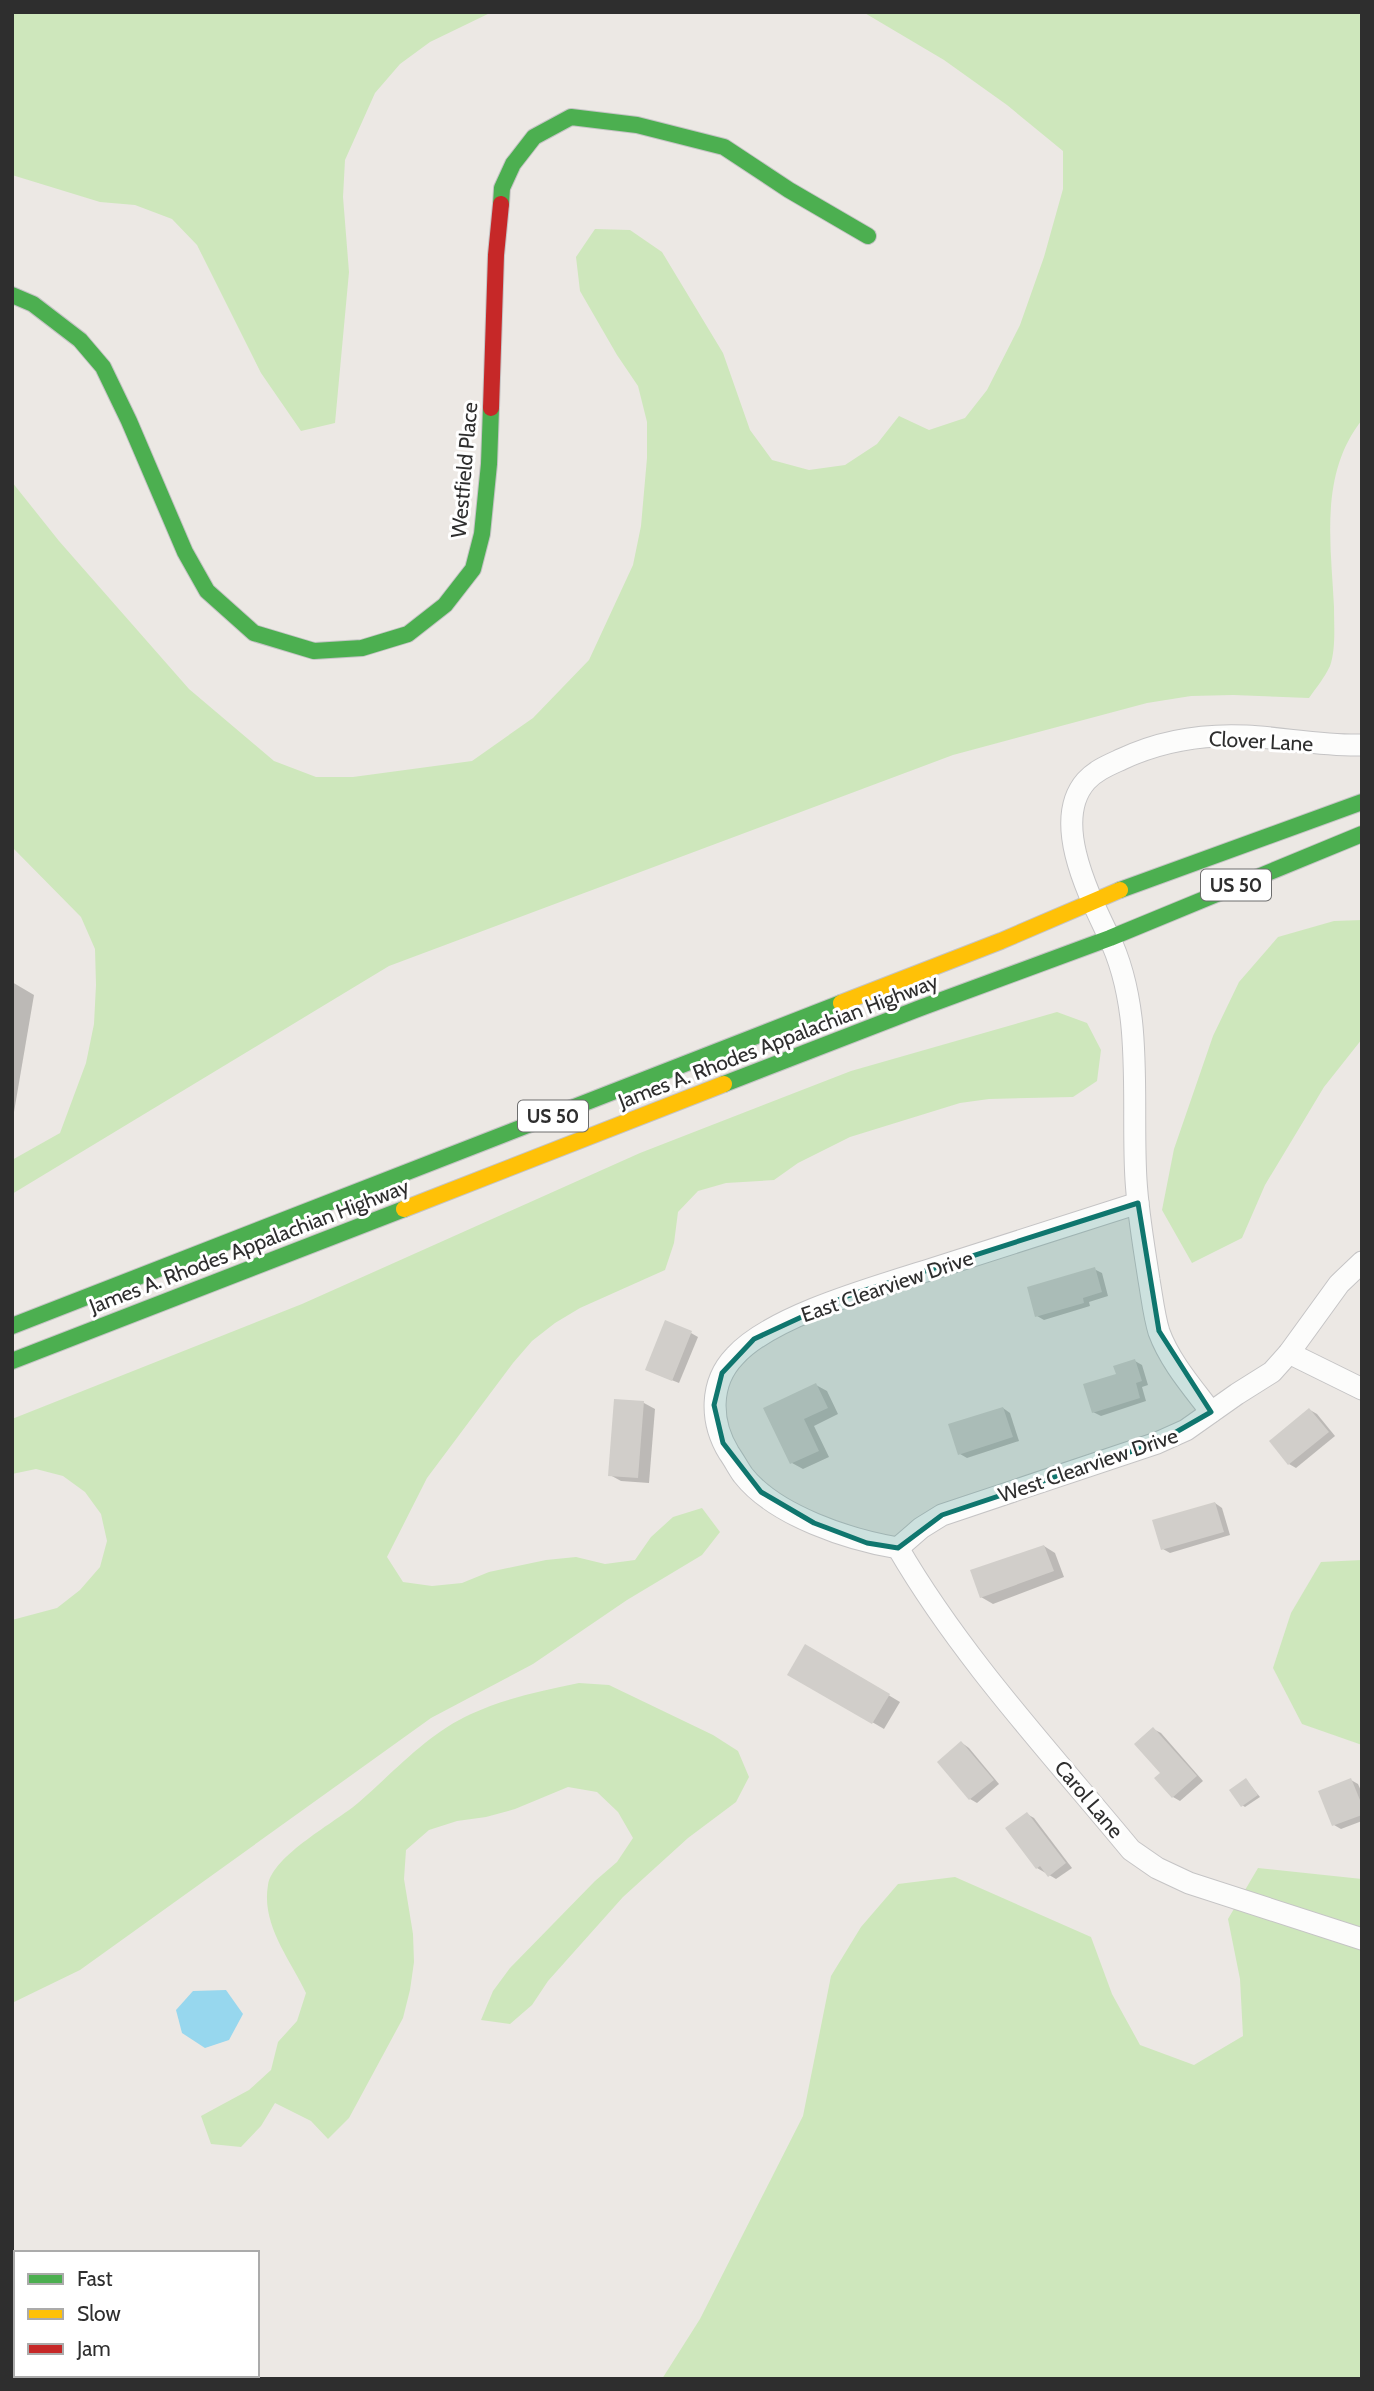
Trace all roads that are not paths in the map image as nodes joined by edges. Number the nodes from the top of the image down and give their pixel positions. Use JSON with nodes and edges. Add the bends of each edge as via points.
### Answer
{"nodes":[{"id":1,"x":869,"y":236,"type":"dead end"},
{"id":2,"x":12,"y":295,"type":"edge"},
{"id":3,"x":1362,"y":745,"type":"edge"},
{"id":4,"x":1362,"y":802,"type":"edge"},
{"id":5,"x":1362,"y":834,"type":"edge"},
{"id":6,"x":1091,"y":901,"type":"junction"},
{"id":7,"x":1110,"y":938,"type":"junction"},
{"id":8,"x":1138,"y":1203,"type":"junction"},
{"id":9,"x":1362,"y":1262,"type":"edge"},
{"id":10,"x":12,"y":1326,"type":"edge"},
{"id":11,"x":1289,"y":1353,"type":"junction"},
{"id":12,"x":12,"y":1361,"type":"edge"},
{"id":13,"x":1362,"y":1389,"type":"edge"},
{"id":14,"x":1211,"y":1412,"type":"junction"},
{"id":15,"x":898,"y":1548,"type":"junction"},
{"id":16,"x":1362,"y":1940,"type":"edge"}],
"edges":[{"from":1,"to":2,"type":"main road","name":"Westfield Place","via":[[724,147],[637,125],[571,117],[534,137],[502,188],[489,464],[482,534],[473,569],[445,606],[408,634],[362,648],[314,651],[254,633],[207,591],[185,552],[103,367],[80,340],[33,304]]},
{"from":3,"to":6,"type":"street","name":"Clover Lane","via":[[1213,736],[1154,746],[1100,769],[1079,791],[1071,822]]},
{"from":4,"to":6,"type":"main road","name":"James A. Rhodes Appalachian Highway","number":"US 50"},
{"from":5,"to":7,"type":"main road","name":"James A. Rhodes Appalachian Highway","number":"US 50"},
{"from":6,"to":7,"type":"street","name":"Clover Lane"},
{"from":6,"to":10,"type":"main road","name":"James A. Rhodes Appalachian Highway","number":"US 50","via":[[1002,941]]},
{"from":7,"to":8,"type":"street","via":[[1125,981],[1131,1028]]},
{"from":7,"to":12,"type":"main road","name":"James A. Rhodes Appalachian Highway","number":"US 50"},
{"from":8,"to":14,"type":"street","via":[[1159,1331]]},
{"from":8,"to":15,"type":"street","name":"East Clearview Drive","via":[[848,1296],[754,1339],[722,1373],[716,1390],[716,1423],[744,1476],[779,1505],[814,1523],[867,1543]]},
{"from":9,"to":11,"type":"street","name":"West Clearview Drive","via":[[1339,1284]]},
{"from":11,"to":13,"type":"street"},
{"from":11,"to":14,"type":"street","name":"West Clearview Drive","via":[[1272,1372]]},
{"from":14,"to":15,"type":"street","name":"West Clearview Drive","via":[[1157,1443],[943,1515]]},
{"from":15,"to":16,"type":"street","name":"Carol Lane","via":[[986,1675],[1131,1850],[1189,1883]]}]}
